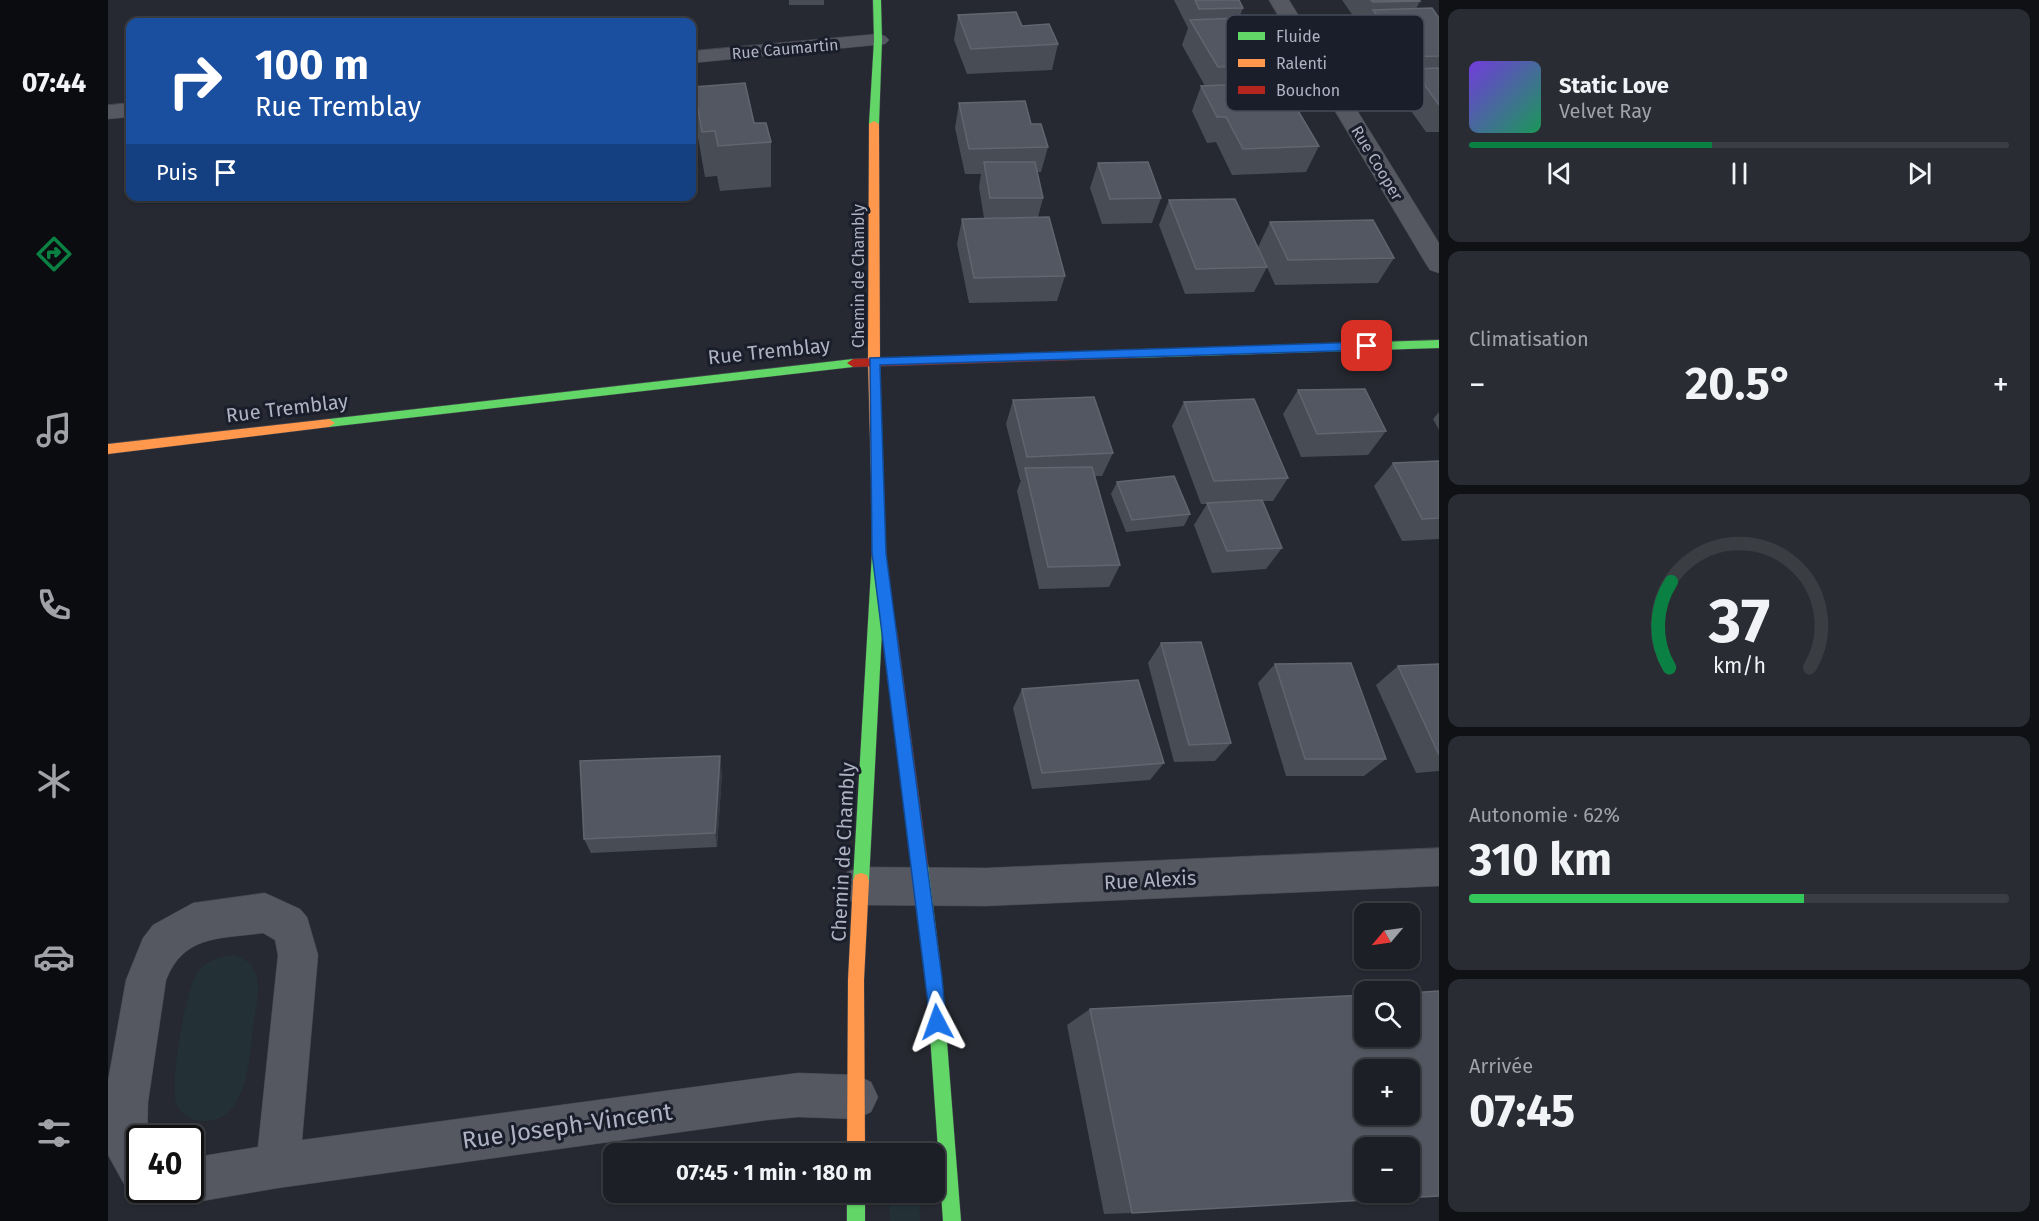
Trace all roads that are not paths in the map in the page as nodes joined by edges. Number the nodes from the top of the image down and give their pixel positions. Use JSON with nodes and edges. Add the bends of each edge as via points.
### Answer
{"nodes":[{"id":1,"x":877,"y":0,"type":"edge"},
{"id":2,"x":1279,"y":0,"type":"edge"},
{"id":3,"x":1288,"y":15,"type":"edge"},
{"id":4,"x":878,"y":40,"type":"junction"},
{"id":5,"x":696,"y":57,"type":"edge"},
{"id":6,"x":126,"y":110,"type":"edge"},
{"id":7,"x":1346,"y":111,"type":"edge"},
{"id":8,"x":108,"y":112,"type":"edge"},
{"id":9,"x":1439,"y":264,"type":"edge"},
{"id":10,"x":1439,"y":344,"type":"edge"},
{"id":11,"x":874,"y":361,"type":"junction"},
{"id":12,"x":108,"y":449,"type":"edge"},
{"id":13,"x":879,"y":553,"type":"junction"},
{"id":14,"x":1439,"y":867,"type":"edge"},
{"id":15,"x":861,"y":886,"type":"junction"},
{"id":16,"x":922,"y":887,"type":"junction"},
{"id":17,"x":856,"y":1097,"type":"junction"},
{"id":18,"x":126,"y":1142,"type":"edge"},
{"id":19,"x":856,"y":1143,"type":"edge"},
{"id":20,"x":279,"y":1166,"type":"junction"},
{"id":21,"x":204,"y":1179,"type":"edge"},
{"id":22,"x":856,"y":1203,"type":"edge"},
{"id":23,"x":856,"y":1221,"type":"edge"},
{"id":24,"x":952,"y":1221,"type":"edge"}],
"edges":[{"from":1,"to":4,"type":"street","name":"Chemin de Chambly"},
{"from":2,"to":3,"type":"street","name":"Rue Cooper"},
{"from":4,"to":5,"type":"street","name":"Rue Caumartin"},
{"from":4,"to":11,"type":"street","name":"Chemin de Chambly","via":[[873,144]]},
{"from":6,"to":8,"type":"street"},
{"from":7,"to":9,"type":"street","name":"Rue Cooper"},
{"from":10,"to":11,"type":"street","name":"Rue Tremblay"},
{"from":11,"to":12,"type":"street","name":"Rue Tremblay"},
{"from":11,"to":13,"type":"street","name":"Chemin de Chambly"},
{"from":13,"to":15,"type":"street","name":"Chemin de Chambly"},
{"from":13,"to":16,"type":"street","name":"Chemin de Chambly"},
{"from":14,"to":16,"type":"street","name":"Rue Alexis"},
{"from":15,"to":16,"type":"street","name":"Rue Alexis"},
{"from":15,"to":17,"type":"street","name":"Chemin de Chambly"},
{"from":16,"to":24,"type":"street","name":"Chemin de Chambly","via":[[934,978]]},
{"from":17,"to":19,"type":"street","name":"Chemin de Chambly"},
{"from":17,"to":20,"type":"street","name":"Rue Joseph-Vincent","via":[[766,1098]]},
{"from":18,"to":20,"type":"street","via":[[126,1102],[150,965],[167,939],[193,923],[265,913],[293,931],[298,955]]},
{"from":20,"to":21,"type":"street","name":"Rue Joseph-Vincent"},
{"from":22,"to":23,"type":"street"}]}
